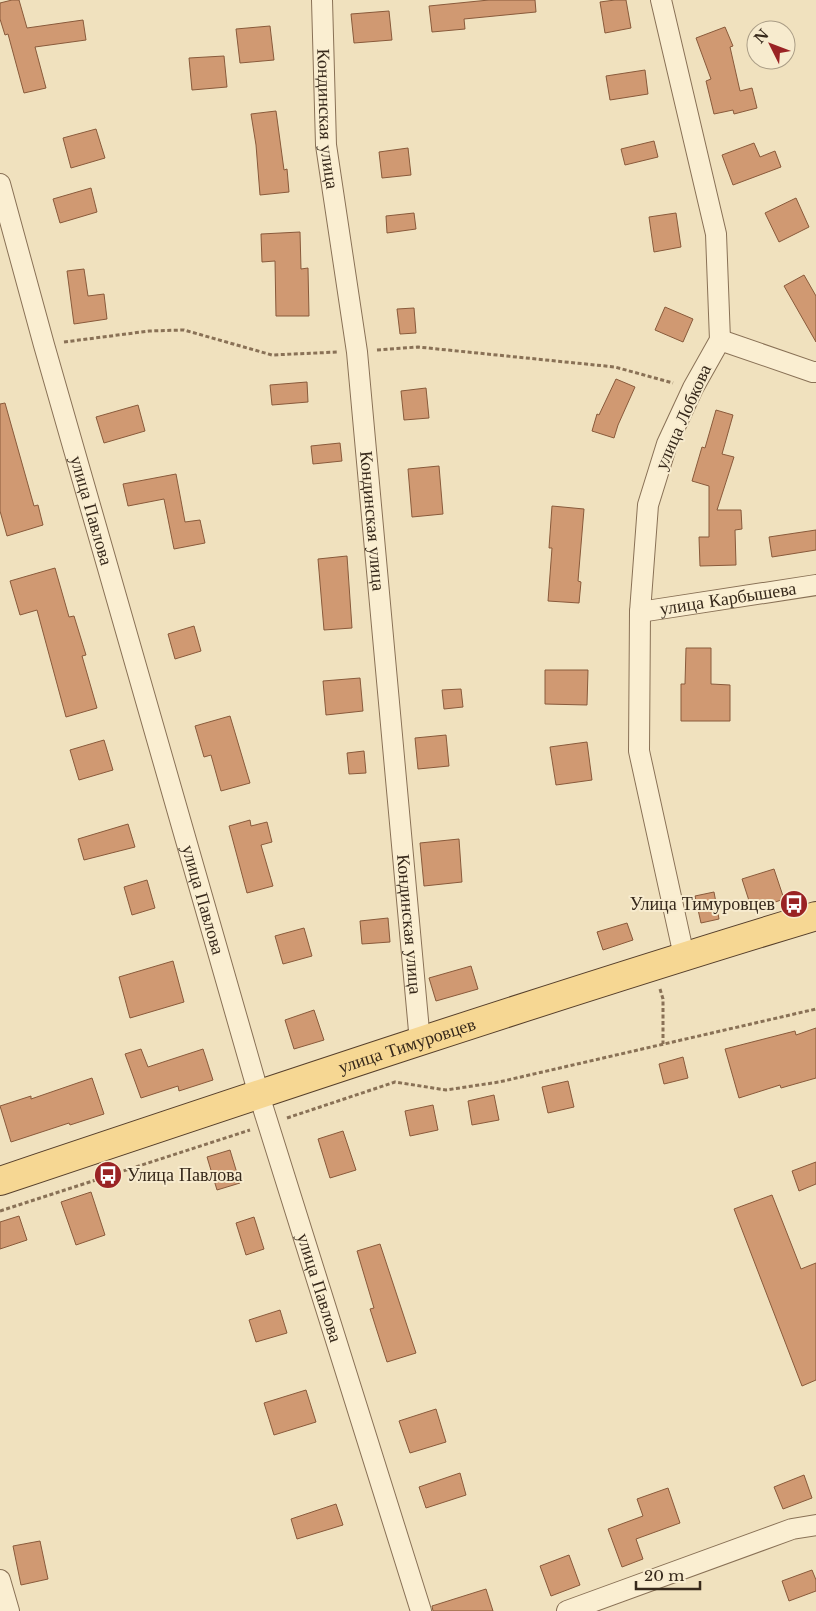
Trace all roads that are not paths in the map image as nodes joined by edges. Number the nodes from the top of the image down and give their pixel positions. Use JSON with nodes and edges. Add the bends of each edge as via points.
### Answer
{"nodes":[{"id":1,"x":322,"y":0,"type":"edge"},
{"id":2,"x":660,"y":0,"type":"edge"},
{"id":3,"x":0,"y":184,"type":"edge"},
{"id":4,"x":720,"y":340,"type":"junction"},
{"id":5,"x":816,"y":372,"type":"edge"},
{"id":6,"x":816,"y":585,"type":"edge"},
{"id":7,"x":640,"y":612,"type":"junction"},
{"id":8,"x":816,"y":916,"type":"edge"},
{"id":9,"x":684,"y":956,"type":"junction"},
{"id":10,"x":420,"y":1042,"type":"junction"},
{"id":11,"x":258,"y":1094,"type":"junction"},
{"id":12,"x":0,"y":1181,"type":"edge"},
{"id":13,"x":816,"y":1525,"type":"edge"},
{"id":14,"x":0,"y":1580,"type":"edge"},
{"id":15,"x":9,"y":1611,"type":"edge"},
{"id":16,"x":421,"y":1611,"type":"edge"},
{"id":17,"x":567,"y":1611,"type":"edge"}],
"edges":[{"from":1,"to":10,"type":"street","name":"Кондинская улица","via":[[326,145],[357,352]]},
{"from":2,"to":4,"type":"street","via":[[716,234]]},
{"from":3,"to":11,"type":"street","name":"улица Павлова"},
{"from":4,"to":5,"type":"street"},
{"from":4,"to":7,"type":"street","name":"улица Лобкова","via":[[667,444],[648,505]]},
{"from":6,"to":7,"type":"street","name":"улица Карбышева"},
{"from":7,"to":9,"type":"street","name":"улица Лобкова","via":[[639,751]]},
{"from":8,"to":9,"type":"main road","name":"улица Тимуровцев"},
{"from":9,"to":10,"type":"main road","name":"улица Тимуровцев"},
{"from":10,"to":11,"type":"main road","name":"улица Тимуровцев"},
{"from":11,"to":12,"type":"main road","name":"улица Тимуровцев"},
{"from":11,"to":16,"type":"street","name":"улица Павлова"},
{"from":13,"to":17,"type":"street","via":[[792,1529]]},
{"from":14,"to":15,"type":"street"}]}
